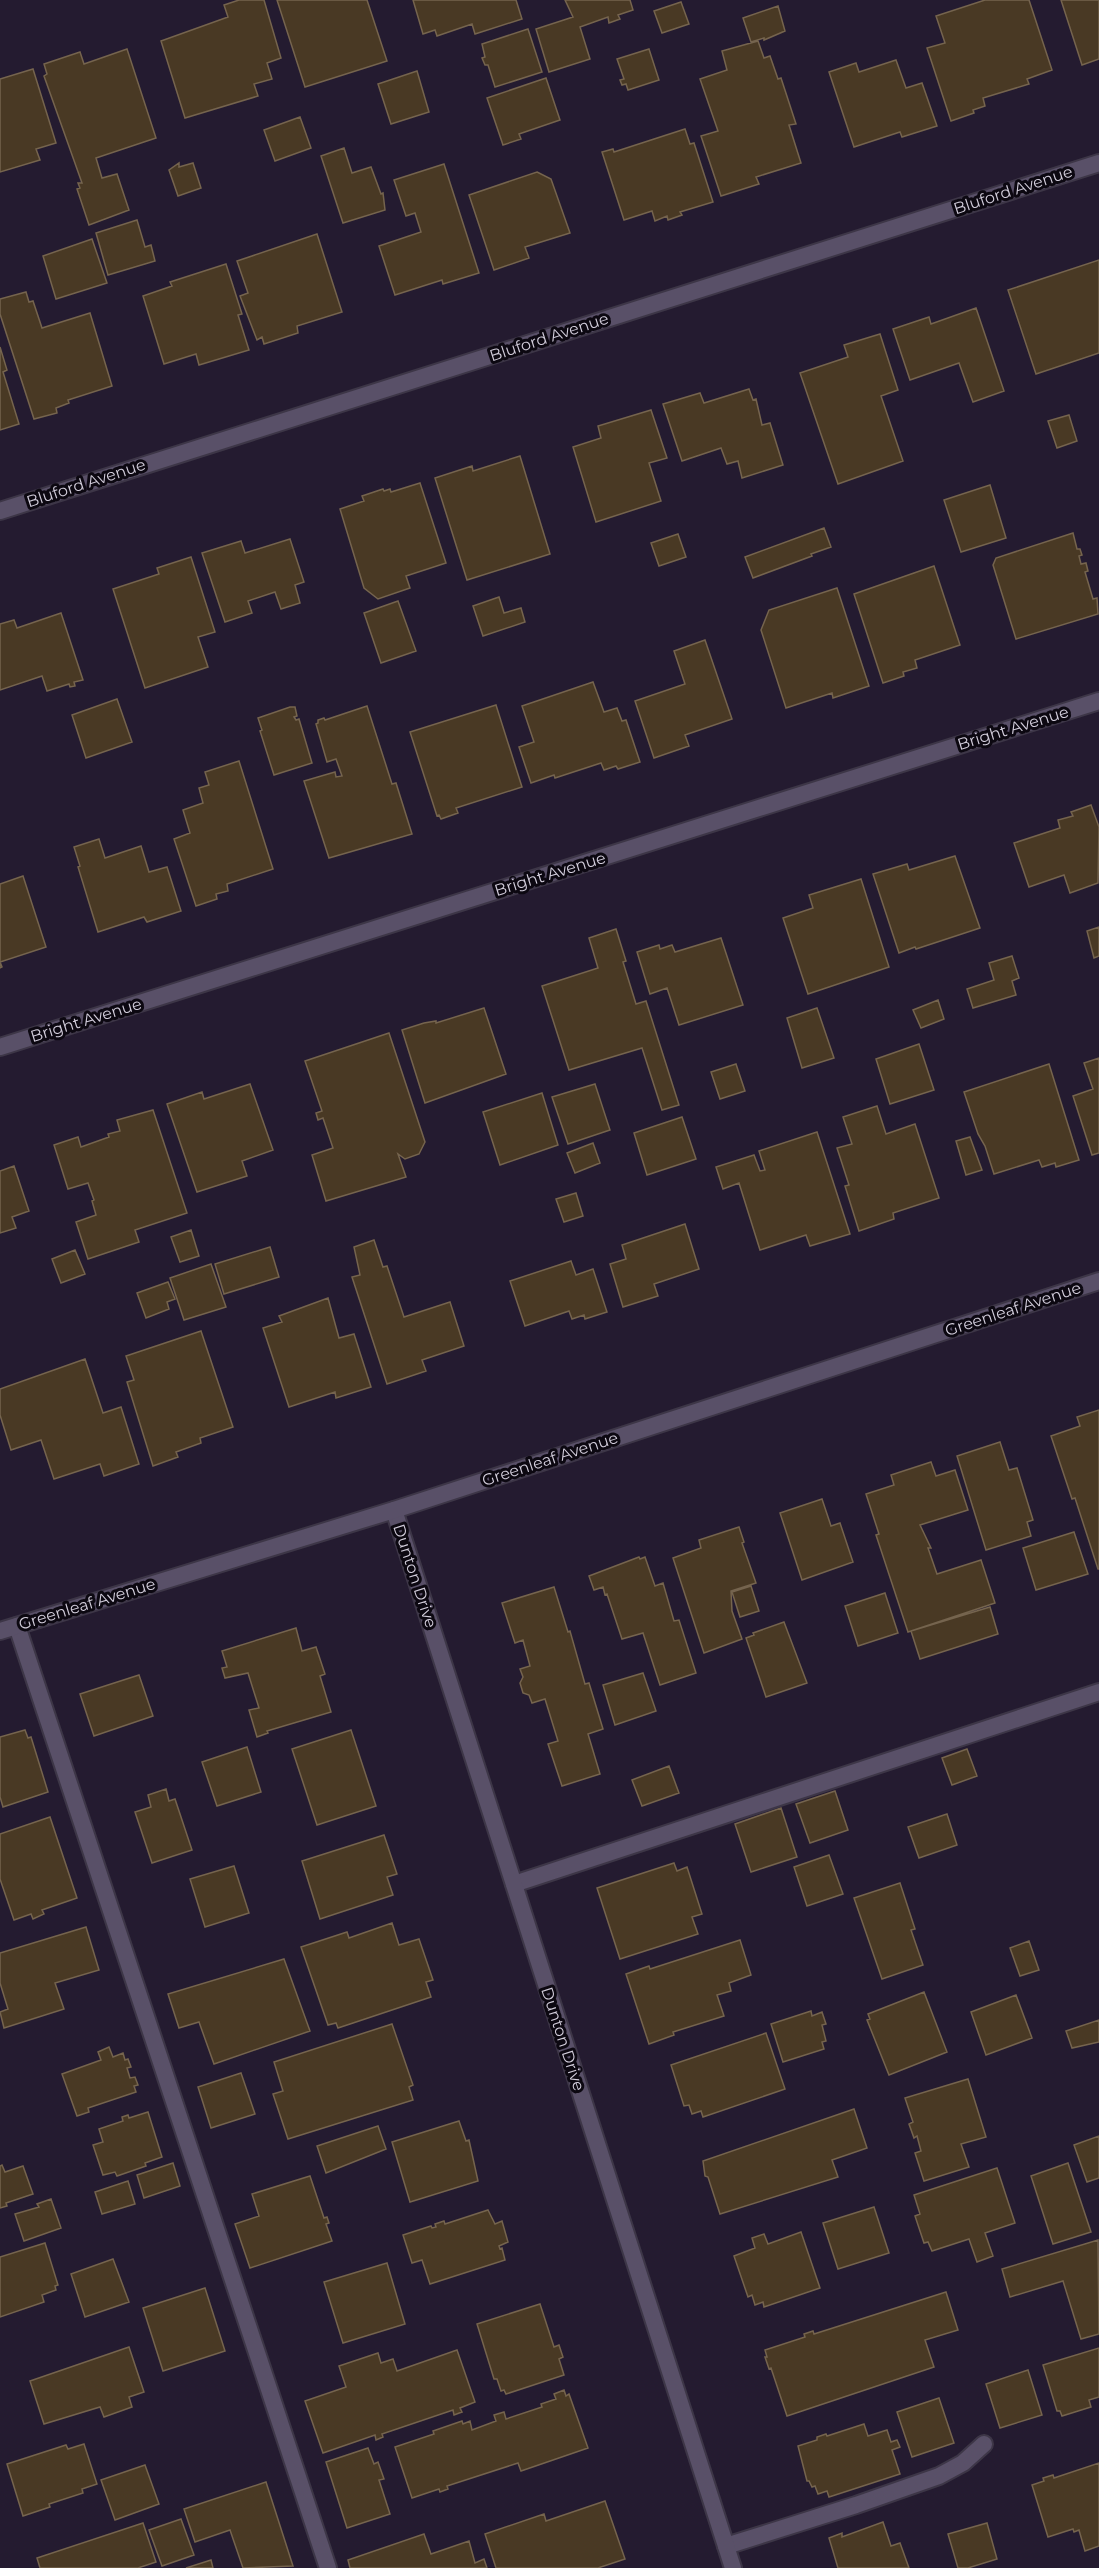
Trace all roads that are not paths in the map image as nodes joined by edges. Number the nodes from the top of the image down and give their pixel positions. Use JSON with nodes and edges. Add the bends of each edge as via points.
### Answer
{"nodes":[{"id":1,"x":1099,"y":163,"type":"edge"},
{"id":2,"x":0,"y":511,"type":"edge"},
{"id":3,"x":1099,"y":701,"type":"edge"},
{"id":4,"x":0,"y":1047,"type":"edge"},
{"id":5,"x":1099,"y":1281,"type":"edge"},
{"id":6,"x":394,"y":1510,"type":"junction"},
{"id":7,"x":17,"y":1626,"type":"junction"},
{"id":8,"x":0,"y":1631,"type":"edge"},
{"id":9,"x":1099,"y":1692,"type":"edge"},
{"id":10,"x":514,"y":1884,"type":"junction"},
{"id":11,"x":984,"y":2444,"type":"dead end"},
{"id":12,"x":726,"y":2546,"type":"junction"},
{"id":13,"x":328,"y":2568,"type":"edge"},
{"id":14,"x":734,"y":2568,"type":"edge"}],
"edges":[{"from":1,"to":2,"type":"street","name":"Bluford Avenue"},
{"from":3,"to":4,"type":"street","name":"Bright Avenue"},
{"from":5,"to":6,"type":"street","name":"Greenleaf Avenue"},
{"from":6,"to":7,"type":"street","name":"Greenleaf Avenue"},
{"from":6,"to":10,"type":"street","name":"Dunton Drive"},
{"from":7,"to":8,"type":"street","name":"Greenleaf Avenue"},
{"from":7,"to":13,"type":"street"},
{"from":9,"to":10,"type":"street"},
{"from":10,"to":12,"type":"street","name":"Dunton Drive"},
{"from":11,"to":12,"type":"street","via":[[963,2463],[939,2476]]},
{"from":12,"to":14,"type":"street","name":"Dunton Drive"}]}
